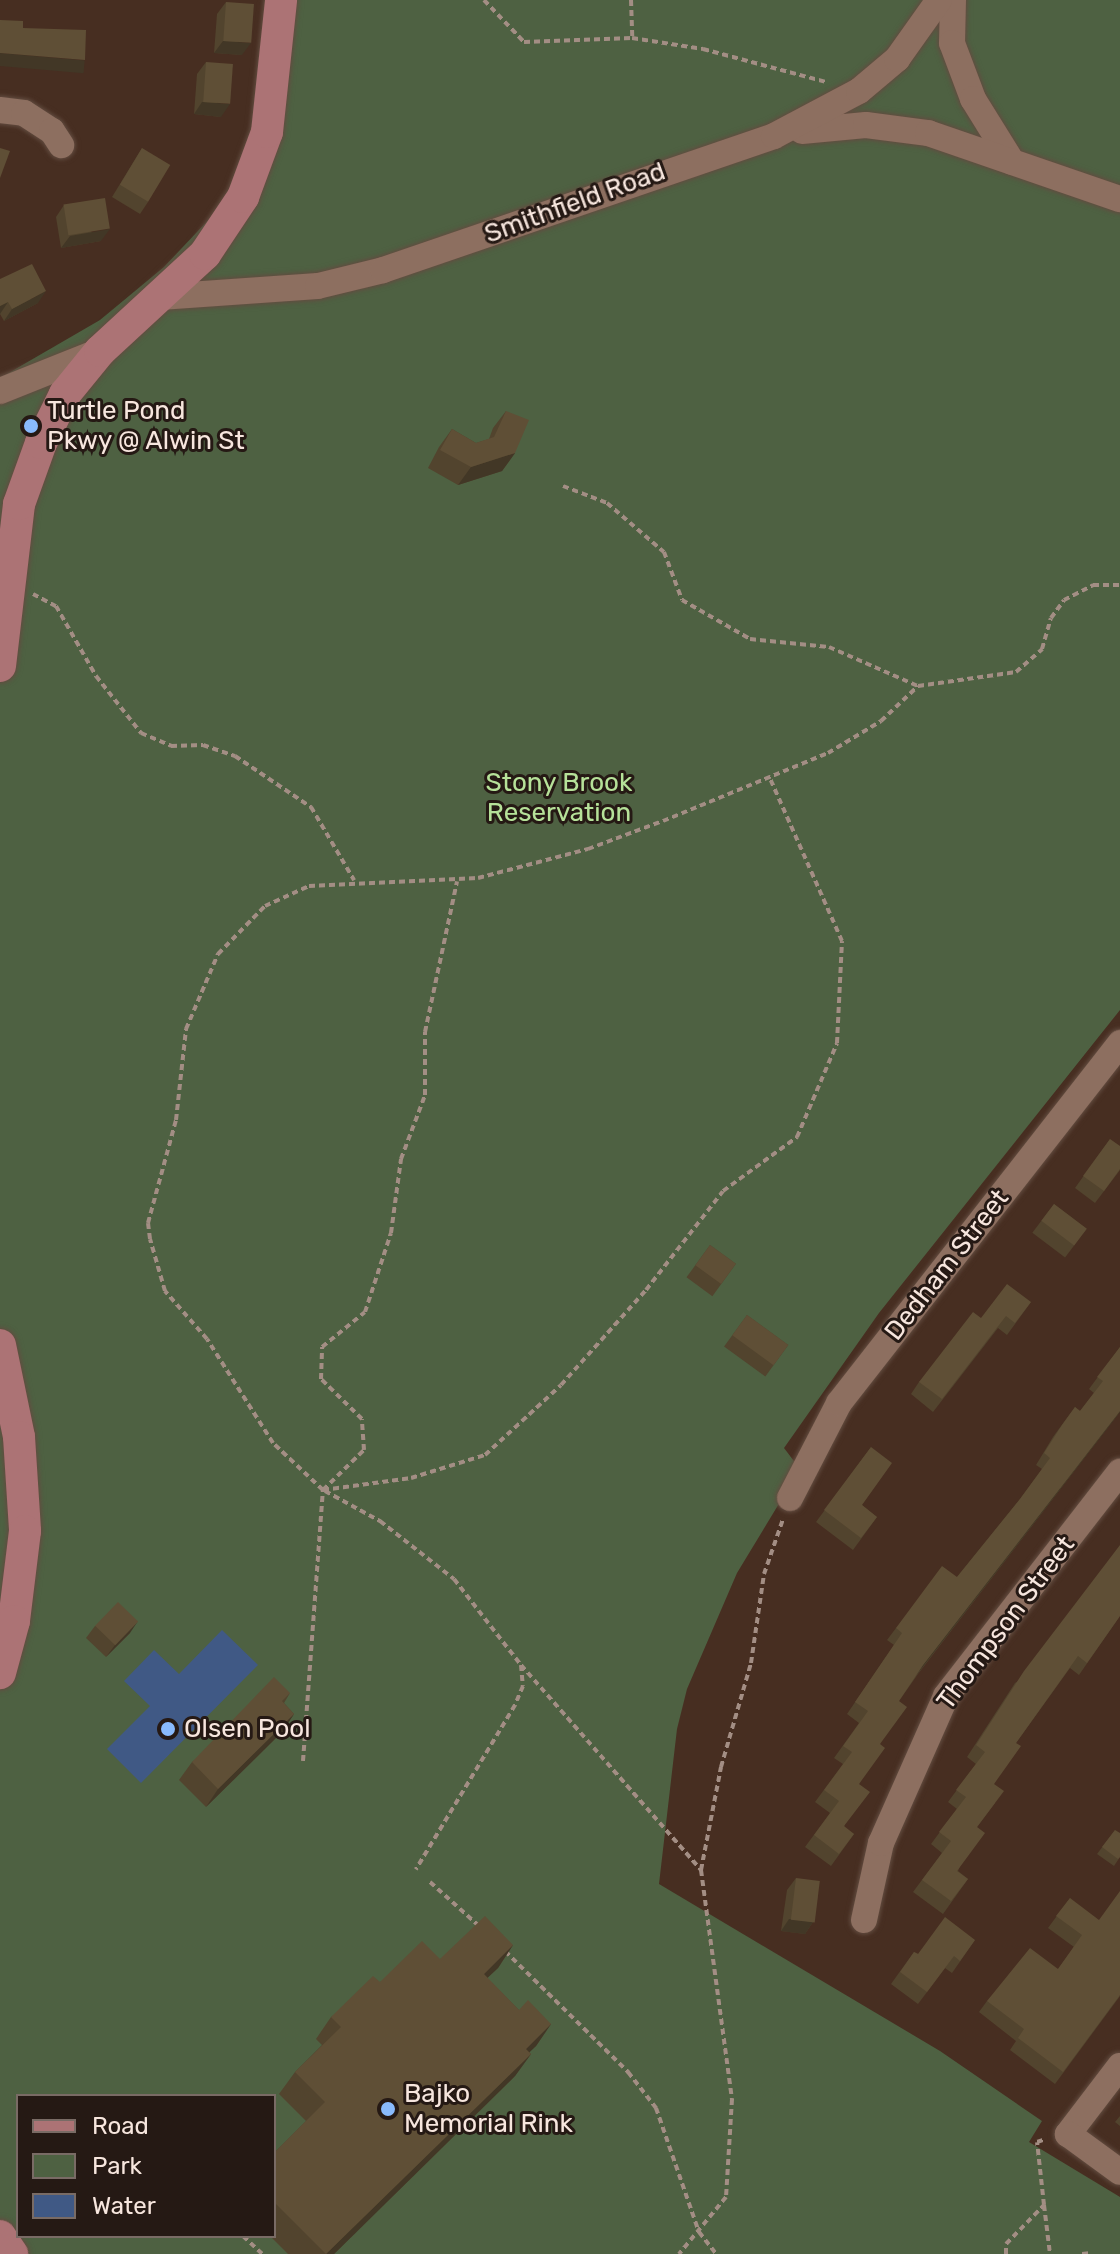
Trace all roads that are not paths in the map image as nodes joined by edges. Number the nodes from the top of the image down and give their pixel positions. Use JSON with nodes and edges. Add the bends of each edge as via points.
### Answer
{"nodes":[{"id":1,"x":281,"y":0,"type":"edge"},
{"id":2,"x":939,"y":0,"type":"edge"},
{"id":3,"x":953,"y":0,"type":"edge"},
{"id":4,"x":0,"y":110,"type":"edge"},
{"id":5,"x":774,"y":136,"type":"junction"},
{"id":6,"x":61,"y":145,"type":"dead end"},
{"id":7,"x":1012,"y":162,"type":"junction"},
{"id":8,"x":1120,"y":199,"type":"edge"},
{"id":9,"x":160,"y":297,"type":"junction"},
{"id":10,"x":100,"y":351,"type":"junction"},
{"id":11,"x":0,"y":391,"type":"edge"},
{"id":12,"x":0,"y":547,"type":"edge"},
{"id":13,"x":6,"y":581,"type":"junction"},
{"id":14,"x":0,"y":666,"type":"edge"},
{"id":15,"x":1120,"y":1043,"type":"edge"},
{"id":16,"x":0,"y":1345,"type":"edge"},
{"id":17,"x":1120,"y":1472,"type":"edge"},
{"id":18,"x":790,"y":1498,"type":"road end"},
{"id":19,"x":0,"y":1673,"type":"edge"},
{"id":20,"x":864,"y":1920,"type":"dead end"},
{"id":21,"x":1120,"y":2066,"type":"edge"},
{"id":22,"x":1120,"y":2172,"type":"edge"},
{"id":23,"x":0,"y":2236,"type":"edge"},
{"id":24,"x":12,"y":2254,"type":"edge"}],
"edges":[{"from":1,"to":9,"type":"main road","via":[[267,132],[243,197],[205,254]]},
{"from":2,"to":5,"type":"street","name":"Smithfield Road","via":[[897,59],[859,91]]},
{"from":3,"to":7,"type":"street","via":[[952,43],[973,99]]},
{"from":4,"to":6,"type":"street","via":[[24,113],[52,131]]},
{"from":5,"to":7,"type":"street","via":[[866,125],[928,133]]},
{"from":5,"to":9,"type":"street","name":"Smithfield Road","via":[[383,270],[318,286]]},
{"from":7,"to":8,"type":"street"},
{"from":9,"to":10,"type":"main road"},
{"from":10,"to":11,"type":"street"},
{"from":10,"to":13,"type":"main road","via":[[65,394],[37,454],[19,504]]},
{"from":12,"to":13,"type":"street"},
{"from":13,"to":14,"type":"main road"},
{"from":15,"to":18,"type":"street","name":"Dedham Street","via":[[839,1403]]},
{"from":16,"to":19,"type":"main road","via":[[19,1437],[25,1531],[14,1621]]},
{"from":17,"to":20,"type":"street","name":"Thompson Street","via":[[946,1696],[881,1843]]},
{"from":21,"to":22,"type":"street","via":[[1068,2134]]},
{"from":23,"to":24,"type":"main road"}]}
